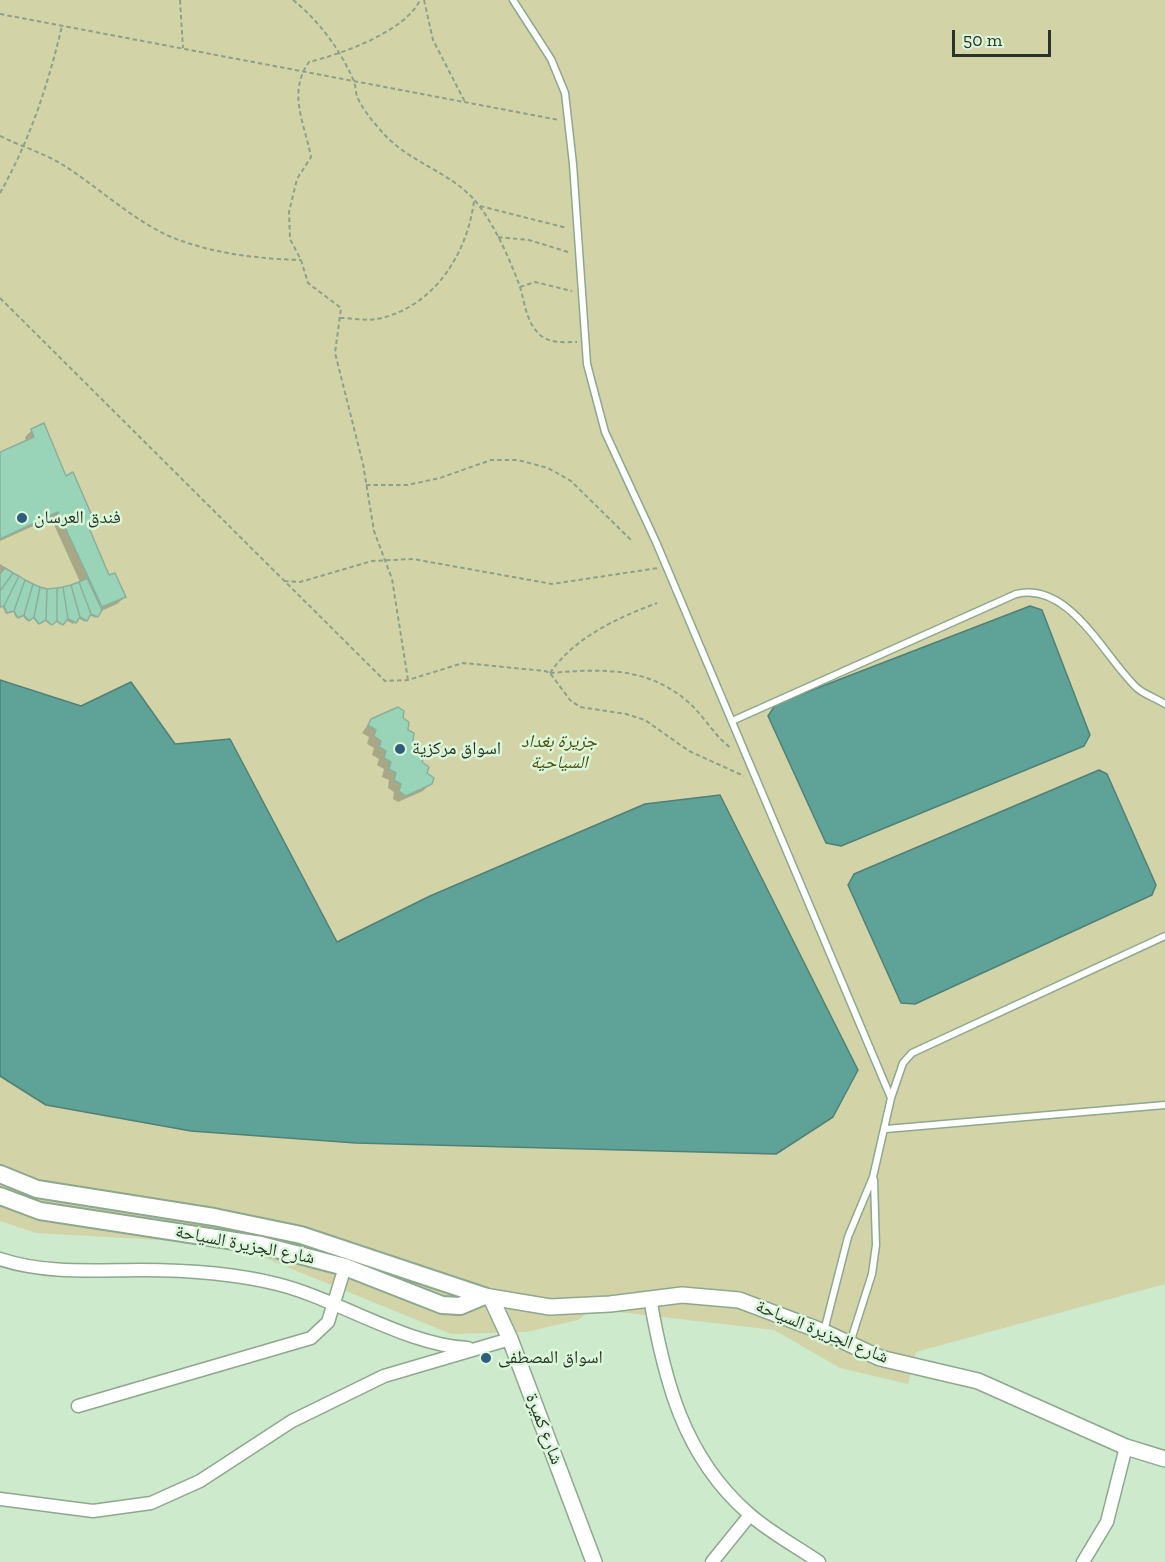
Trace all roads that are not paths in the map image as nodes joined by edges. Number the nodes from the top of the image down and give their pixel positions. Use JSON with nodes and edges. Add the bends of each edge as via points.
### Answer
{"nodes":[{"id":1,"x":513,"y":0,"type":"edge"},
{"id":2,"x":1165,"y":704,"type":"edge"},
{"id":3,"x":732,"y":721,"type":"junction"},
{"id":4,"x":1165,"y":936,"type":"edge"},
{"id":5,"x":891,"y":1098,"type":"junction"},
{"id":6,"x":1165,"y":1105,"type":"edge"},
{"id":7,"x":886,"y":1129,"type":"junction"},
{"id":8,"x":0,"y":1174,"type":"edge"},
{"id":9,"x":873,"y":1177,"type":"junction"},
{"id":10,"x":0,"y":1196,"type":"edge"},
{"id":11,"x":0,"y":1258,"type":"edge"},
{"id":12,"x":345,"y":1267,"type":"junction"},
{"id":13,"x":487,"y":1297,"type":"junction"},
{"id":14,"x":650,"y":1298,"type":"junction"},
{"id":15,"x":335,"y":1304,"type":"junction"},
{"id":16,"x":824,"y":1332,"type":"junction"},
{"id":17,"x":510,"y":1339,"type":"junction"},
{"id":18,"x":850,"y":1343,"type":"junction"},
{"id":19,"x":475,"y":1348,"type":"junction"},
{"id":20,"x":78,"y":1406,"type":"dead end"},
{"id":21,"x":1126,"y":1447,"type":"junction"},
{"id":22,"x":1165,"y":1459,"type":"edge"},
{"id":23,"x":0,"y":1499,"type":"edge"},
{"id":24,"x":750,"y":1515,"type":"junction"},
{"id":25,"x":594,"y":1562,"type":"edge"},
{"id":26,"x":712,"y":1562,"type":"edge"},
{"id":27,"x":819,"y":1562,"type":"edge"},
{"id":28,"x":1083,"y":1562,"type":"edge"}],
"edges":[{"from":1,"to":3,"type":"lane","via":[[560,79],[568,121],[591,387],[605,432]]},
{"from":2,"to":3,"type":"lane","via":[[1138,689],[1074,614],[1050,598],[1030,591]]},
{"from":3,"to":5,"type":"lane"},
{"from":4,"to":5,"type":"lane","via":[[912,1053],[903,1063]]},
{"from":5,"to":7,"type":"lane"},
{"from":6,"to":7,"type":"lane"},
{"from":7,"to":9,"type":"lane"},
{"from":8,"to":13,"type":"main road","name":"شارع الجزيرة السياحة","via":[[37,1189],[301,1235]]},
{"from":9,"to":16,"type":"lane","via":[[848,1238]]},
{"from":9,"to":18,"type":"lane","via":[[876,1245],[872,1274]]},
{"from":10,"to":12,"type":"main road","name":"شارع الجزيرة السياحة","via":[[40,1211],[216,1236]]},
{"from":11,"to":15,"type":"street","via":[[37,1268],[64,1270],[217,1274],[277,1284]]},
{"from":12,"to":13,"type":"main road","name":"شارع الجزيرة السياحة","via":[[442,1305],[460,1306]]},
{"from":12,"to":15,"type":"street"},
{"from":13,"to":14,"type":"street","name":"شارع الجزيرة السياحة","via":[[530,1306],[570,1307]]},
{"from":13,"to":17,"type":"street","name":"شارع كميرة"},
{"from":14,"to":16,"type":"street","name":"شارع الجزيرة السياحة","via":[[699,1295],[739,1300]]},
{"from":14,"to":24,"type":"street","via":[[667,1382],[687,1436],[715,1480]]},
{"from":15,"to":19,"type":"street","via":[[432,1342]]},
{"from":15,"to":20,"type":"street","via":[[325,1327],[311,1338]]},
{"from":16,"to":18,"type":"street","name":"شارع الجزيرة السياحة"},
{"from":17,"to":19,"type":"street"},
{"from":17,"to":25,"type":"street","name":"شارع كميرة"},
{"from":18,"to":21,"type":"street","name":"شارع الجزيرة السياحة","via":[[880,1358],[978,1381]]},
{"from":19,"to":23,"type":"street","via":[[384,1376],[292,1421],[200,1481],[151,1503],[93,1511]]},
{"from":21,"to":22,"type":"street","name":"شارع الجزيرة السياحة"},
{"from":21,"to":28,"type":"street","via":[[1107,1522]]},
{"from":24,"to":26,"type":"street"},
{"from":24,"to":27,"type":"street"}]}
